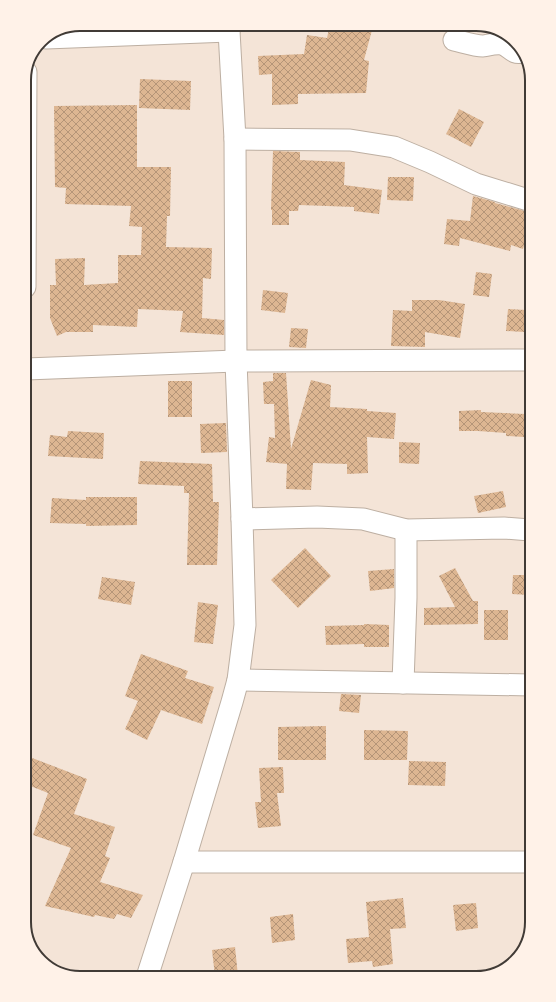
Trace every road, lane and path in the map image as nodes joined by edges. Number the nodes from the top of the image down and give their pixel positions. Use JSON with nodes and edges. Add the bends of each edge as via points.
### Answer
{"nodes":[{"id":1,"x":174,"y":31,"type":"edge"},
{"id":2,"x":229,"y":31,"type":"edge"},
{"id":3,"x":56,"y":37,"type":"edge"},
{"id":4,"x":454,"y":40,"type":"dead end"},
{"id":5,"x":516,"y":53,"type":"edge"},
{"id":6,"x":235,"y":139,"type":"junction"},
{"id":7,"x":525,"y":199,"type":"edge"},
{"id":8,"x":525,"y":360,"type":"edge"},
{"id":9,"x":236,"y":361,"type":"junction"},
{"id":10,"x":31,"y":369,"type":"edge"},
{"id":11,"x":242,"y":519,"type":"junction"},
{"id":12,"x":406,"y":530,"type":"junction"},
{"id":13,"x":525,"y":530,"type":"edge"},
{"id":14,"x":238,"y":680,"type":"junction"},
{"id":15,"x":403,"y":683,"type":"junction"},
{"id":16,"x":525,"y":685,"type":"edge"},
{"id":17,"x":184,"y":862,"type":"junction"},
{"id":18,"x":525,"y":862,"type":"edge"},
{"id":19,"x":149,"y":971,"type":"edge"}],
"edges":[{"from":1,"to":3,"type":"street"},
{"from":2,"to":6,"type":"street"},
{"from":4,"to":5,"type":"street","via":[[482,46],[497,43]]},
{"from":6,"to":7,"type":"street","via":[[350,140],[394,147],[476,184]]},
{"from":6,"to":9,"type":"street"},
{"from":8,"to":9,"type":"street"},
{"from":9,"to":10,"type":"street"},
{"from":9,"to":11,"type":"street"},
{"from":11,"to":12,"type":"street","via":[[363,519]]},
{"from":11,"to":14,"type":"street","via":[[245,626]]},
{"from":12,"to":13,"type":"street"},
{"from":12,"to":15,"type":"street"},
{"from":14,"to":15,"type":"street"},
{"from":14,"to":17,"type":"street"},
{"from":15,"to":16,"type":"street"},
{"from":17,"to":18,"type":"street"},
{"from":17,"to":19,"type":"street"}]}
